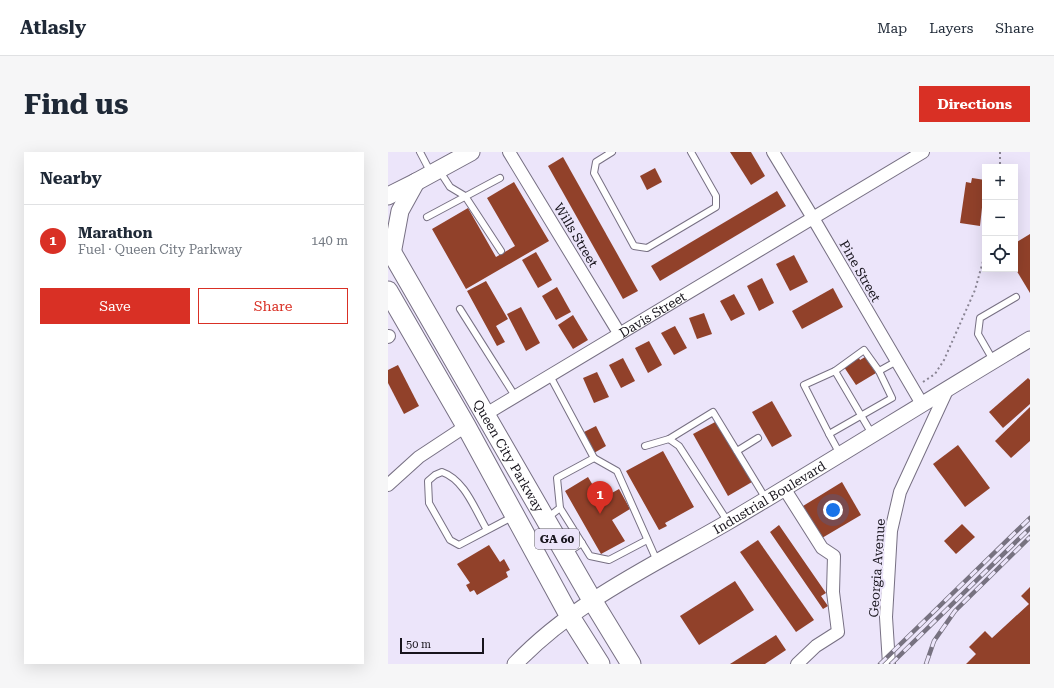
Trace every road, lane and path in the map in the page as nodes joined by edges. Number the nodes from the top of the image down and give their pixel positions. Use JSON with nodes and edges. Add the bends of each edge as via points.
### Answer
{"nodes":[{"id":1,"x":420,"y":152,"type":"edge"},
{"id":2,"x":471,"y":152,"type":"edge"},
{"id":3,"x":509,"y":152,"type":"edge"},
{"id":4,"x":612,"y":152,"type":"edge"},
{"id":5,"x":691,"y":152,"type":"edge"},
{"id":6,"x":773,"y":152,"type":"edge"},
{"id":7,"x":924,"y":152,"type":"edge"},
{"id":8,"x":1000,"y":152,"type":"edge"},
{"id":9,"x":1000,"y":164,"type":"edge"},
{"id":10,"x":435,"y":172,"type":"junction"},
{"id":11,"x":500,"y":178,"type":"dead end"},
{"id":12,"x":416,"y":182,"type":"junction"},
{"id":13,"x":388,"y":196,"type":"edge"},
{"id":14,"x":465,"y":196,"type":"junction"},
{"id":15,"x":427,"y":217,"type":"dead end"},
{"id":16,"x":814,"y":218,"type":"junction"},
{"id":17,"x":390,"y":250,"type":"edge"},
{"id":18,"x":501,"y":251,"type":"dead end"},
{"id":19,"x":982,"y":265,"type":"edge"},
{"id":20,"x":388,"y":290,"type":"edge"},
{"id":21,"x":1016,"y":296,"type":"dead end"},
{"id":22,"x":460,"y":309,"type":"dead end"},
{"id":23,"x":619,"y":333,"type":"junction"},
{"id":24,"x":1030,"y":338,"type":"edge"},
{"id":25,"x":994,"y":360,"type":"junction"},
{"id":26,"x":897,"y":361,"type":"junction"},
{"id":27,"x":835,"y":371,"type":"junction"},
{"id":28,"x":879,"y":371,"type":"junction"},
{"id":29,"x":549,"y":374,"type":"junction"},
{"id":30,"x":920,"y":384,"type":"dead end"},
{"id":31,"x":948,"y":388,"type":"junction"},
{"id":32,"x":515,"y":396,"type":"junction"},
{"id":33,"x":922,"y":404,"type":"junction"},
{"id":34,"x":486,"y":414,"type":"junction"},
{"id":35,"x":862,"y":415,"type":"junction"},
{"id":36,"x":466,"y":426,"type":"junction"},
{"id":37,"x":829,"y":434,"type":"junction"},
{"id":38,"x":872,"y":434,"type":"junction"},
{"id":39,"x":758,"y":438,"type":"dead end"},
{"id":40,"x":669,"y":439,"type":"junction"},
{"id":41,"x":645,"y":446,"type":"dead end"},
{"id":42,"x":737,"y":451,"type":"junction"},
{"id":43,"x":840,"y":454,"type":"junction"},
{"id":44,"x":594,"y":458,"type":"junction"},
{"id":45,"x":388,"y":484,"type":"edge"},
{"id":46,"x":784,"y":488,"type":"junction"},
{"id":47,"x":766,"y":499,"type":"junction"},
{"id":48,"x":560,"y":508,"type":"junction"},
{"id":49,"x":515,"y":516,"type":"junction"},
{"id":50,"x":546,"y":520,"type":"junction"},
{"id":51,"x":728,"y":522,"type":"junction"},
{"id":52,"x":487,"y":530,"type":"junction"},
{"id":53,"x":648,"y":540,"type":"junction"},
{"id":54,"x":582,"y":543,"type":"junction"},
{"id":55,"x":566,"y":554,"type":"junction"},
{"id":56,"x":658,"y":562,"type":"junction"},
{"id":57,"x":592,"y":600,"type":"junction"},
{"id":58,"x":569,"y":615,"type":"junction"},
{"id":59,"x":515,"y":664,"type":"edge"},
{"id":60,"x":600,"y":664,"type":"edge"},
{"id":61,"x":631,"y":664,"type":"edge"},
{"id":62,"x":797,"y":664,"type":"edge"},
{"id":63,"x":889,"y":664,"type":"edge"}],
"edges":[{"from":1,"to":10,"type":"lane"},
{"from":2,"to":10,"type":"main road"},
{"from":3,"to":23,"type":"street","name":"Wills Street"},
{"from":4,"to":5,"type":"lane","via":[[596,162],[594,173],[634,246],[647,248],[716,206],[716,196]]},
{"from":6,"to":16,"type":"street","name":"Pine Street"},
{"from":7,"to":16,"type":"street","name":"Davis Street"},
{"from":8,"to":9,"type":"path"},
{"from":10,"to":12,"type":"main road"},
{"from":10,"to":14,"type":"lane","via":[[450,187]]},
{"from":11,"to":14,"type":"lane"},
{"from":12,"to":13,"type":"main road"},
{"from":12,"to":17,"type":"main road","via":[[400,211]]},
{"from":14,"to":15,"type":"lane"},
{"from":14,"to":18,"type":"lane"},
{"from":16,"to":23,"type":"street","name":"Davis Street"},
{"from":16,"to":26,"type":"street","name":"Pine Street"},
{"from":17,"to":34,"type":"main road","name":"Queen City Parkway","number":"GA 60"},
{"from":19,"to":30,"type":"path","via":[[975,290],[944,360],[935,374]]},
{"from":20,"to":36,"type":"main road","name":"Queen City Parkway","number":"GA 60"},
{"from":21,"to":25,"type":"lane","via":[[980,318],[978,334]]},
{"from":22,"to":32,"type":"lane"},
{"from":23,"to":29,"type":"street","name":"Davis Street"},
{"from":24,"to":25,"type":"street","name":"Industrial Boulevard"},
{"from":25,"to":31,"type":"street","name":"Industrial Boulevard"},
{"from":26,"to":28,"type":"lane"},
{"from":26,"to":33,"type":"street","name":"Pine Street"},
{"from":27,"to":28,"type":"lane","via":[[864,350]]},
{"from":27,"to":35,"type":"lane"},
{"from":27,"to":37,"type":"lane","via":[[804,385]]},
{"from":28,"to":35,"type":"lane","via":[[892,398]]},
{"from":29,"to":32,"type":"street","name":"Davis Street"},
{"from":29,"to":44,"type":"lane"},
{"from":31,"to":33,"type":"street","name":"Industrial Boulevard"},
{"from":31,"to":63,"type":"street","name":"Georgia Avenue","via":[[898,500],[892,531],[887,609]]},
{"from":32,"to":34,"type":"street","name":"Davis Street"},
{"from":33,"to":38,"type":"street","name":"Industrial Boulevard"},
{"from":34,"to":36,"type":"main road","name":"Davis Street"},
{"from":34,"to":50,"type":"main road","name":"Queen City Parkway","number":"GA 60"},
{"from":35,"to":37,"type":"lane"},
{"from":35,"to":38,"type":"lane"},
{"from":36,"to":45,"type":"street","name":"Davis Street","via":[[418,457]]},
{"from":36,"to":49,"type":"main road","name":"Queen City Parkway","number":"GA 60"},
{"from":37,"to":43,"type":"lane"},
{"from":38,"to":43,"type":"street","name":"Industrial Boulevard"},
{"from":39,"to":42,"type":"lane"},
{"from":40,"to":41,"type":"lane"},
{"from":40,"to":42,"type":"lane","via":[[713,412]]},
{"from":40,"to":51,"type":"lane","via":[[679,446]]},
{"from":42,"to":47,"type":"lane"},
{"from":43,"to":46,"type":"street","name":"Industrial Boulevard"},
{"from":44,"to":48,"type":"lane","via":[[557,478]]},
{"from":44,"to":53,"type":"lane","via":[[617,471]]},
{"from":46,"to":47,"type":"street","name":"Industrial Boulevard"},
{"from":46,"to":62,"type":"street","via":[[822,548],[834,556],[833,592],[838,632],[816,646]]},
{"from":47,"to":51,"type":"street","name":"Industrial Boulevard"},
{"from":48,"to":50,"type":"lane"},
{"from":48,"to":54,"type":"lane"},
{"from":49,"to":52,"type":"lane"},
{"from":49,"to":58,"type":"main road","name":"Queen City Parkway","number":"GA 60"},
{"from":50,"to":55,"type":"main road","name":"Queen City Parkway","number":"GA 60"},
{"from":51,"to":56,"type":"street","name":"Industrial Boulevard"},
{"from":52,"to":52,"type":"lane","via":[[459,545],[450,540],[429,503],[428,481],[442,472],[451,475],[461,485]]},
{"from":53,"to":54,"type":"lane","via":[[609,560],[590,556]]},
{"from":53,"to":56,"type":"lane"},
{"from":54,"to":55,"type":"lane"},
{"from":55,"to":57,"type":"main road","name":"Queen City Parkway","number":"GA 60"},
{"from":56,"to":57,"type":"street","name":"Industrial Boulevard"},
{"from":57,"to":58,"type":"street","name":"Industrial Boulevard"},
{"from":57,"to":61,"type":"main road","name":"Queen City Parkway","number":"GA 60"},
{"from":58,"to":59,"type":"street","name":"Industrial Boulevard","via":[[536,642]]},
{"from":58,"to":60,"type":"main road","name":"Queen City Parkway","number":"GA 60"}]}
